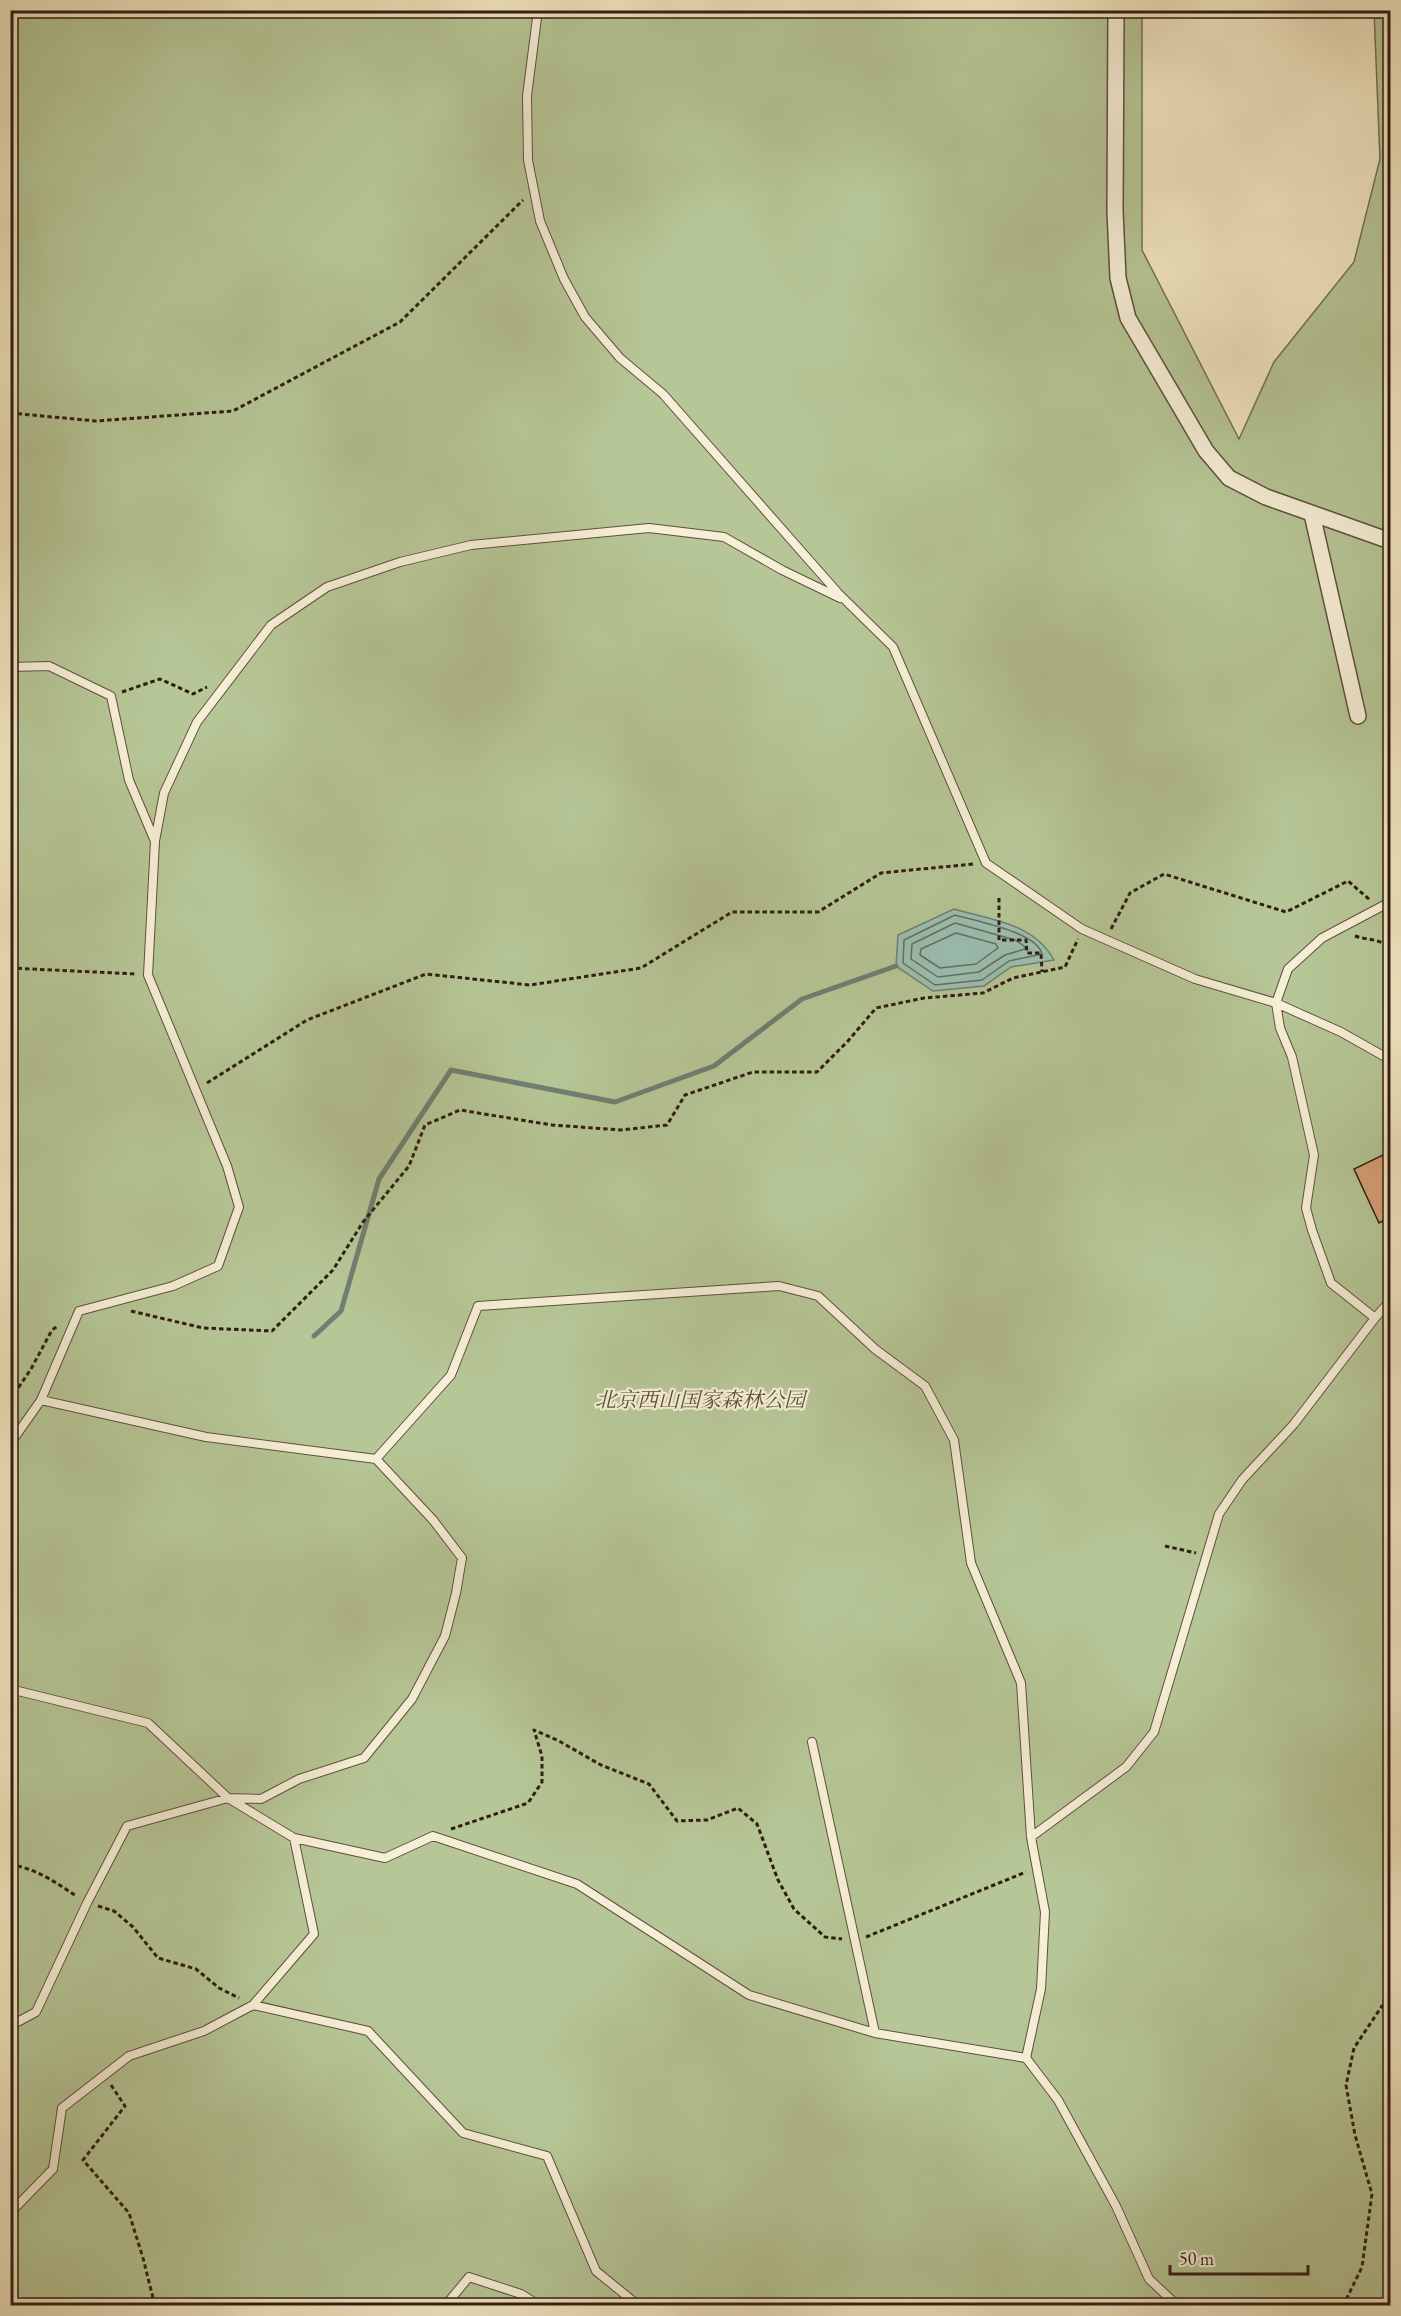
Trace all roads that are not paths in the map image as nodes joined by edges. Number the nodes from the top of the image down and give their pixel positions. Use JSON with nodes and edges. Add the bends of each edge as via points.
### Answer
{"nodes":[{"id":1,"x":538,"y":10,"type":"edge"},
{"id":2,"x":1116,"y":10,"type":"edge"},
{"id":3,"x":1311,"y":514,"type":"junction"},
{"id":4,"x":1390,"y":541,"type":"edge"},
{"id":5,"x":846,"y":601,"type":"junction"},
{"id":6,"x":10,"y":667,"type":"edge"},
{"id":7,"x":1358,"y":716,"type":"dead end"},
{"id":8,"x":155,"y":840,"type":"junction"},
{"id":9,"x":1390,"y":902,"type":"edge"},
{"id":10,"x":1276,"y":1003,"type":"junction"},
{"id":11,"x":1390,"y":1063,"type":"edge"},
{"id":12,"x":1390,"y":1301,"type":"edge"},
{"id":13,"x":1375,"y":1318,"type":"junction"},
{"id":14,"x":41,"y":1400,"type":"junction"},
{"id":15,"x":10,"y":1444,"type":"edge"},
{"id":16,"x":376,"y":1459,"type":"junction"},
{"id":17,"x":10,"y":1689,"type":"edge"},
{"id":18,"x":812,"y":1742,"type":"dead end"},
{"id":19,"x":228,"y":1798,"type":"junction"},
{"id":20,"x":1031,"y":1837,"type":"junction"},
{"id":21,"x":294,"y":1838,"type":"junction"},
{"id":22,"x":254,"y":2005,"type":"junction"},
{"id":23,"x":10,"y":2026,"type":"edge"},
{"id":24,"x":875,"y":2032,"type":"junction"},
{"id":25,"x":1026,"y":2058,"type":"junction"},
{"id":26,"x":10,"y":2213,"type":"edge"},
{"id":27,"x":444,"y":2306,"type":"edge"},
{"id":28,"x":540,"y":2306,"type":"edge"},
{"id":29,"x":639,"y":2306,"type":"edge"},
{"id":30,"x":1178,"y":2306,"type":"edge"}],
"edges":[{"from":1,"to":5,"type":"lane","via":[[527,96],[528,160],[540,221],[564,279],[585,317],[620,358],[663,394]]},
{"from":2,"to":3,"type":"street","via":[[1115,211],[1118,278],[1128,318],[1206,451],[1229,478]]},
{"from":3,"to":4,"type":"street"},
{"from":3,"to":7,"type":"street"},
{"from":5,"to":8,"type":"lane","via":[[724,537],[649,528],[471,545],[400,562],[327,588],[271,625],[197,722],[164,793]]},
{"from":5,"to":10,"type":"lane","via":[[893,647],[986,863],[1082,929],[1195,979]]},
{"from":6,"to":8,"type":"lane","via":[[49,666],[111,696],[129,780]]},
{"from":8,"to":14,"type":"lane","via":[[148,975],[227,1166],[239,1207],[218,1266],[173,1286],[79,1311]]},
{"from":9,"to":10,"type":"lane","via":[[1322,938],[1288,969]]},
{"from":10,"to":11,"type":"lane","via":[[1341,1032],[1388,1058]]},
{"from":10,"to":13,"type":"lane","via":[[1314,1155],[1306,1208],[1312,1230],[1331,1283]]},
{"from":12,"to":13,"type":"lane"},
{"from":13,"to":20,"type":"lane","via":[[1294,1424],[1242,1480],[1219,1514],[1154,1732],[1126,1767]]},
{"from":14,"to":15,"type":"lane"},
{"from":14,"to":16,"type":"lane","via":[[206,1437]]},
{"from":16,"to":19,"type":"lane","via":[[434,1520],[462,1558],[445,1636],[412,1699],[364,1758],[299,1779],[261,1800]]},
{"from":16,"to":20,"type":"lane","via":[[451,1375],[478,1306],[779,1286],[818,1296],[875,1349],[925,1386],[954,1440],[971,1563],[1021,1683]]},
{"from":17,"to":19,"type":"lane","via":[[148,1724]]},
{"from":18,"to":24,"type":"lane"},
{"from":19,"to":21,"type":"lane"},
{"from":19,"to":23,"type":"lane","via":[[128,1826],[36,2012]]},
{"from":20,"to":25,"type":"lane","via":[[1045,1912],[1041,1989]]},
{"from":21,"to":22,"type":"lane","via":[[314,1934]]},
{"from":21,"to":24,"type":"lane","via":[[385,1858],[433,1836],[577,1884],[749,1995]]},
{"from":22,"to":26,"type":"lane","via":[[204,2031],[129,2056],[62,2108],[53,2169]]},
{"from":22,"to":29,"type":"lane","via":[[368,2031],[464,2133],[547,2156],[596,2271]]},
{"from":24,"to":25,"type":"lane"},
{"from":25,"to":30,"type":"lane","via":[[1058,2100],[1116,2206],[1149,2279]]},
{"from":27,"to":28,"type":"lane","via":[[469,2277],[521,2294]]}]}
